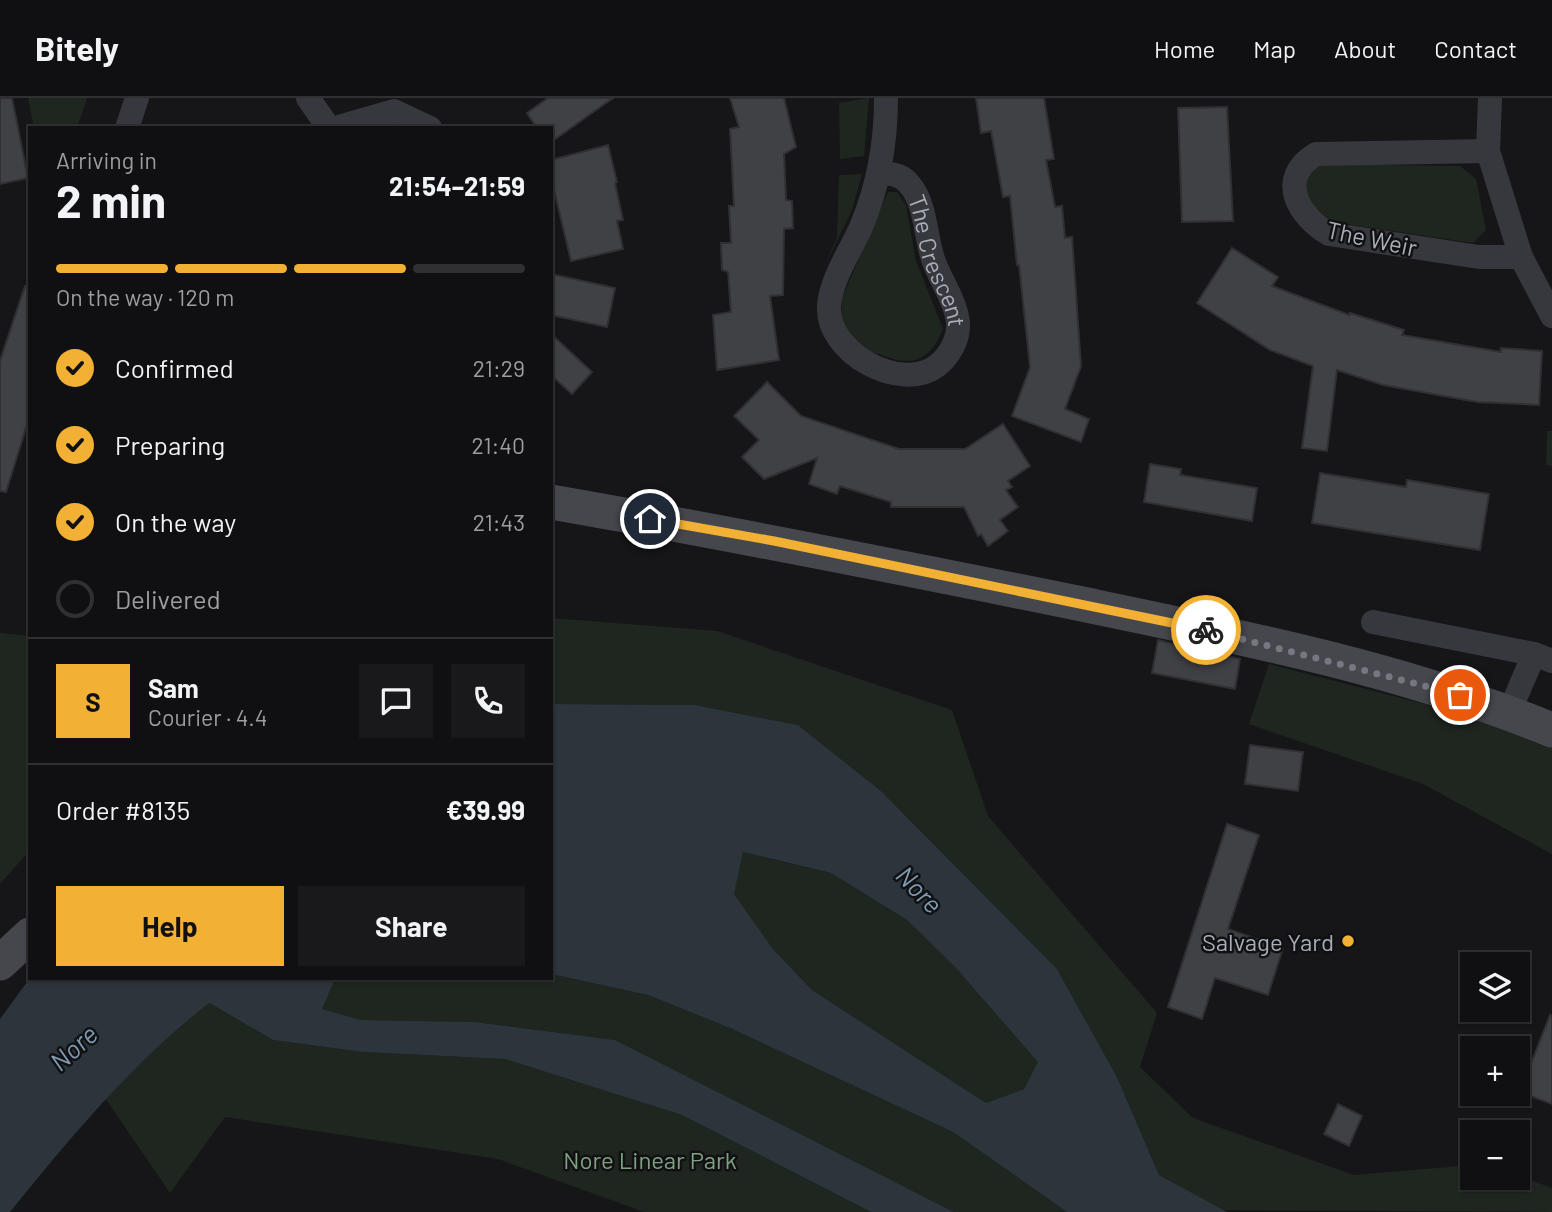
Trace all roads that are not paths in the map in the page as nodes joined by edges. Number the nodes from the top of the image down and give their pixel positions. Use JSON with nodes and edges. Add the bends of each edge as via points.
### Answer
{"nodes":[{"id":1,"x":137,"y":98,"type":"edge"},
{"id":2,"x":308,"y":98,"type":"edge"},
{"id":3,"x":886,"y":98,"type":"edge"},
{"id":4,"x":1490,"y":98,"type":"edge"},
{"id":5,"x":128,"y":126,"type":"edge"},
{"id":6,"x":328,"y":126,"type":"edge"},
{"id":7,"x":342,"y":126,"type":"edge"},
{"id":8,"x":426,"y":126,"type":"edge"},
{"id":9,"x":1488,"y":151,"type":"junction"},
{"id":10,"x":881,"y":172,"type":"junction"},
{"id":11,"x":1521,"y":257,"type":"junction"},
{"id":12,"x":1552,"y":316,"type":"edge"},
{"id":13,"x":553,"y":502,"type":"edge"},
{"id":14,"x":1373,"y":622,"type":"dead end"},
{"id":15,"x":1543,"y":657,"type":"edge"},
{"id":16,"x":1509,"y":713,"type":"junction"},
{"id":17,"x":1552,"y":730,"type":"edge"},
{"id":18,"x":28,"y":937,"type":"edge"},
{"id":19,"x":0,"y":963,"type":"edge"}],
"edges":[{"from":1,"to":5,"type":"street"},
{"from":2,"to":6,"type":"street"},
{"from":3,"to":10,"type":"street","name":"The Crescent"},
{"from":4,"to":9,"type":"street"},
{"from":7,"to":8,"type":"street","via":[[394,111]]},
{"from":9,"to":11,"type":"street"},
{"from":9,"to":11,"type":"street","name":"The Weir","via":[[1315,155],[1301,163],[1294,180],[1298,205],[1311,223],[1329,234],[1479,257]]},
{"from":10,"to":10,"type":"street","name":"The Crescent","via":[[833,286],[831,323],[857,360],[915,376],[947,357],[957,338],[958,323],[934,262],[918,197],[904,178]]},
{"from":11,"to":12,"type":"street"},
{"from":13,"to":16,"type":"street","via":[[774,541],[1243,638],[1460,695]]},
{"from":14,"to":15,"type":"street"},
{"from":15,"to":16,"type":"street"},
{"from":16,"to":17,"type":"street"},
{"from":18,"to":19,"type":"street"}]}
